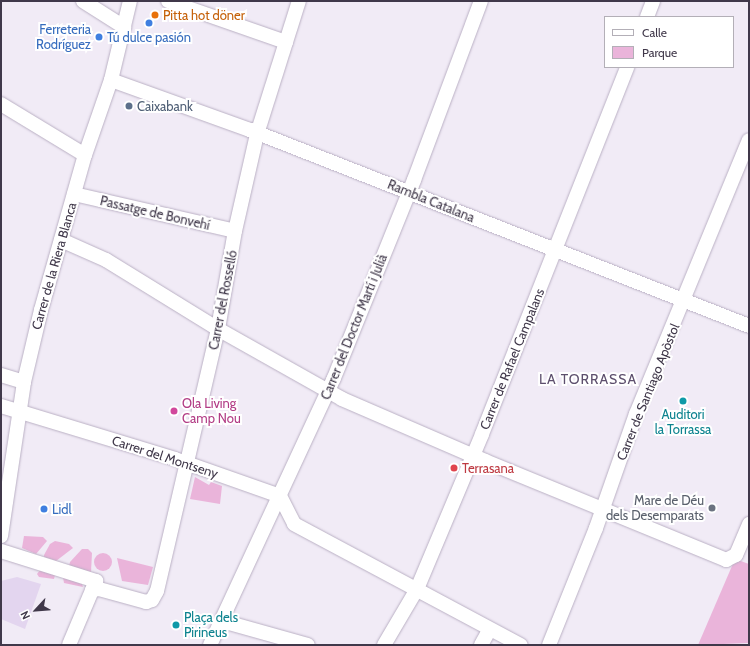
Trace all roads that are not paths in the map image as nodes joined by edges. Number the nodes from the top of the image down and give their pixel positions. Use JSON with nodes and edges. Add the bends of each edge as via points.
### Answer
{"nodes":[{"id":1,"x":83,"y":1,"type":"edge"},
{"id":2,"x":130,"y":1,"type":"edge"},
{"id":3,"x":168,"y":1,"type":"edge"},
{"id":4,"x":299,"y":1,"type":"edge"},
{"id":5,"x":481,"y":1,"type":"edge"},
{"id":6,"x":653,"y":1,"type":"edge"},
{"id":7,"x":646,"y":16,"type":"edge"},
{"id":8,"x":124,"y":27,"type":"junction"},
{"id":9,"x":286,"y":42,"type":"junction"},
{"id":10,"x":627,"y":68,"type":"edge"},
{"id":11,"x":111,"y":80,"type":"junction"},
{"id":12,"x":1,"y":104,"type":"edge"},
{"id":13,"x":257,"y":134,"type":"junction"},
{"id":14,"x":749,"y":140,"type":"edge"},
{"id":15,"x":85,"y":154,"type":"junction"},
{"id":16,"x":408,"y":193,"type":"junction"},
{"id":17,"x":74,"y":194,"type":"junction"},
{"id":18,"x":235,"y":231,"type":"junction"},
{"id":19,"x":61,"y":240,"type":"junction"},
{"id":20,"x":555,"y":251,"type":"junction"},
{"id":21,"x":685,"y":300,"type":"junction"},
{"id":22,"x":749,"y":326,"type":"edge"},
{"id":23,"x":218,"y":329,"type":"junction"},
{"id":24,"x":1,"y":375,"type":"edge"},
{"id":25,"x":24,"y":382,"type":"junction"},
{"id":26,"x":329,"y":391,"type":"junction"},
{"id":27,"x":1,"y":406,"type":"edge"},
{"id":28,"x":20,"y":412,"type":"junction"},
{"id":29,"x":472,"y":456,"type":"junction"},
{"id":30,"x":185,"y":463,"type":"junction"},
{"id":31,"x":280,"y":496,"type":"junction"},
{"id":32,"x":603,"y":509,"type":"junction"},
{"id":33,"x":269,"y":522,"type":"junction"},
{"id":34,"x":294,"y":524,"type":"junction"},
{"id":35,"x":749,"y":524,"type":"edge"},
{"id":36,"x":1,"y":536,"type":"edge"},
{"id":37,"x":1,"y":551,"type":"edge"},
{"id":38,"x":417,"y":589,"type":"junction"},
{"id":39,"x":92,"y":590,"type":"junction"},
{"id":40,"x":222,"y":621,"type":"junction"},
{"id":41,"x":490,"y":629,"type":"junction"},
{"id":42,"x":69,"y":645,"type":"edge"},
{"id":43,"x":210,"y":645,"type":"edge"},
{"id":44,"x":308,"y":645,"type":"edge"},
{"id":45,"x":384,"y":645,"type":"edge"},
{"id":46,"x":481,"y":645,"type":"edge"},
{"id":47,"x":521,"y":645,"type":"edge"},
{"id":48,"x":550,"y":645,"type":"edge"}],
"edges":[{"from":1,"to":8,"type":"street"},
{"from":2,"to":8,"type":"street","name":"Carrer de la Riera Blanca"},
{"from":3,"to":9,"type":"street"},
{"from":4,"to":9,"type":"street","name":"Carrer del Rosselló"},
{"from":5,"to":16,"type":"street","name":"Carrer del Doctor Martí i Julià"},
{"from":6,"to":7,"type":"street"},
{"from":8,"to":11,"type":"street","name":"Carrer de la Riera Blanca"},
{"from":9,"to":13,"type":"street","name":"Carrer del Rosselló"},
{"from":10,"to":20,"type":"street","name":"Carrer de Rafael Campalans"},
{"from":11,"to":13,"type":"street","name":"Rambla Catalana"},
{"from":11,"to":15,"type":"street","name":"Carrer de la Riera Blanca"},
{"from":12,"to":15,"type":"street"},
{"from":13,"to":16,"type":"street","name":"Rambla Catalana"},
{"from":13,"to":18,"type":"street","name":"Carrer del Rosselló"},
{"from":14,"to":21,"type":"street","name":"Carrer de Santiago Apòstol"},
{"from":15,"to":17,"type":"street","name":"Carrer de la Riera Blanca"},
{"from":16,"to":20,"type":"street","name":"Rambla Catalana"},
{"from":16,"to":26,"type":"street","name":"Carrer del Doctor Martí i Julià"},
{"from":17,"to":18,"type":"street","name":"Passatge de Bonvehí"},
{"from":17,"to":19,"type":"street","name":"Carrer de la Riera Blanca"},
{"from":18,"to":23,"type":"street","name":"Carrer del Rosselló"},
{"from":19,"to":23,"type":"street","via":[[106,260]]},
{"from":19,"to":25,"type":"street","name":"Carrer de la Riera Blanca"},
{"from":20,"to":21,"type":"street","name":"Rambla Catalana"},
{"from":20,"to":29,"type":"street","name":"Carrer de Rafael Campalans"},
{"from":21,"to":22,"type":"street","name":"Rambla Catalana"},
{"from":21,"to":32,"type":"street","name":"Carrer de Santiago Apòstol","via":[[636,414]]},
{"from":23,"to":26,"type":"street"},
{"from":23,"to":30,"type":"street","name":"Carrer del Rosselló"},
{"from":24,"to":25,"type":"street"},
{"from":25,"to":28,"type":"street","name":"Carrer de la Riera Blanca"},
{"from":26,"to":29,"type":"street"},
{"from":26,"to":31,"type":"street","name":"Carrer del Doctor Martí i Julià"},
{"from":27,"to":28,"type":"street","name":"Carrer del Montseny"},
{"from":28,"to":30,"type":"street","name":"Carrer del Montseny"},
{"from":28,"to":36,"type":"street","name":"Carrer de la Riera Blanca"},
{"from":29,"to":32,"type":"street"},
{"from":29,"to":38,"type":"street","name":"Carrer de Rafael Campalans"},
{"from":30,"to":31,"type":"street","name":"Carrer del Montseny"},
{"from":30,"to":39,"type":"street","name":"Carrer del Rosselló","via":[[159,584],[152,600],[142,602],[99,589]]},
{"from":31,"to":33,"type":"street","name":"Carrer del Doctor Martí i Julià"},
{"from":31,"to":34,"type":"street"},
{"from":32,"to":35,"type":"street","via":[[726,560],[736,555]]},
{"from":32,"to":48,"type":"street","name":"Carrer de Santiago Apòstol"},
{"from":33,"to":34,"type":"street"},
{"from":33,"to":40,"type":"street","name":"Carrer del Doctor Martí i Julià"},
{"from":34,"to":38,"type":"street"},
{"from":37,"to":39,"type":"street","via":[[96,581]]},
{"from":38,"to":41,"type":"street"},
{"from":38,"to":45,"type":"street","name":"Carrer de Rafael Campalans"},
{"from":39,"to":42,"type":"street"},
{"from":40,"to":43,"type":"street","name":"Carrer del Doctor Martí i Julià"},
{"from":40,"to":44,"type":"street"},
{"from":41,"to":46,"type":"street"},
{"from":41,"to":47,"type":"street"}]}
